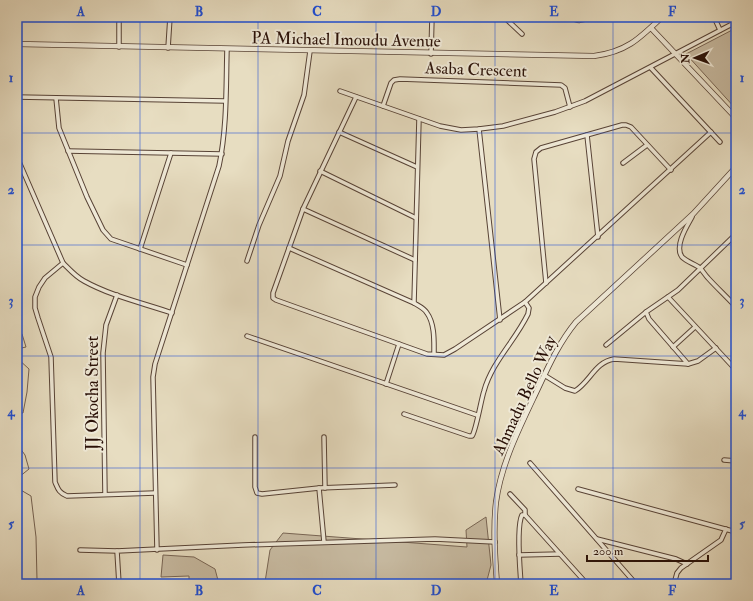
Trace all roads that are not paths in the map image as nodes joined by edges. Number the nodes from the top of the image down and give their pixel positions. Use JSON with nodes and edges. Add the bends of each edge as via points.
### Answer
{"nodes":[{"id":1,"x":119,"y":17,"type":"edge"},
{"id":2,"x":170,"y":17,"type":"edge"},
{"id":3,"x":432,"y":17,"type":"edge"},
{"id":4,"x":504,"y":17,"type":"edge"},
{"id":5,"x":572,"y":17,"type":"edge"},
{"id":6,"x":588,"y":17,"type":"edge"},
{"id":7,"x":662,"y":17,"type":"edge"},
{"id":8,"x":714,"y":17,"type":"edge"},
{"id":9,"x":736,"y":22,"type":"edge"},
{"id":10,"x":651,"y":28,"type":"junction"},
{"id":11,"x":720,"y":30,"type":"junction"},
{"id":12,"x":522,"y":34,"type":"dead end"},
{"id":13,"x":17,"y":44,"type":"edge"},
{"id":14,"x":119,"y":47,"type":"junction"},
{"id":15,"x":168,"y":48,"type":"junction"},
{"id":16,"x":226,"y":49,"type":"junction"},
{"id":17,"x":310,"y":51,"type":"junction"},
{"id":18,"x":431,"y":54,"type":"junction"},
{"id":19,"x":675,"y":54,"type":"junction"},
{"id":20,"x":651,"y":68,"type":"junction"},
{"id":21,"x":340,"y":91,"type":"dead end"},
{"id":22,"x":17,"y":97,"type":"edge"},
{"id":23,"x":356,"y":97,"type":"junction"},
{"id":24,"x":56,"y":98,"type":"junction"},
{"id":25,"x":226,"y":101,"type":"junction"},
{"id":26,"x":383,"y":106,"type":"junction"},
{"id":27,"x":570,"y":107,"type":"junction"},
{"id":28,"x":736,"y":118,"type":"edge"},
{"id":29,"x":419,"y":119,"type":"junction"},
{"id":30,"x":479,"y":129,"type":"junction"},
{"id":31,"x":339,"y":132,"type":"junction"},
{"id":32,"x":711,"y":132,"type":"junction"},
{"id":33,"x":587,"y":135,"type":"junction"},
{"id":34,"x":720,"y":142,"type":"dead end"},
{"id":35,"x":648,"y":145,"type":"junction"},
{"id":36,"x":68,"y":151,"type":"junction"},
{"id":37,"x":171,"y":153,"type":"junction"},
{"id":38,"x":222,"y":154,"type":"junction"},
{"id":39,"x":17,"y":157,"type":"edge"},
{"id":40,"x":623,"y":163,"type":"dead end"},
{"id":41,"x":417,"y":167,"type":"junction"},
{"id":42,"x":736,"y":167,"type":"edge"},
{"id":43,"x":670,"y":170,"type":"junction"},
{"id":44,"x":320,"y":171,"type":"junction"},
{"id":45,"x":303,"y":209,"type":"junction"},
{"id":46,"x":693,"y":214,"type":"junction"},
{"id":47,"x":416,"y":218,"type":"junction"},
{"id":48,"x":736,"y":234,"type":"edge"},
{"id":49,"x":598,"y":237,"type":"junction"},
{"id":50,"x":289,"y":248,"type":"junction"},
{"id":51,"x":140,"y":249,"type":"junction"},
{"id":52,"x":415,"y":260,"type":"junction"},
{"id":53,"x":247,"y":261,"type":"dead end"},
{"id":54,"x":63,"y":263,"type":"junction"},
{"id":55,"x":187,"y":265,"type":"junction"},
{"id":56,"x":701,"y":268,"type":"junction"},
{"id":57,"x":546,"y":283,"type":"junction"},
{"id":58,"x":117,"y":295,"type":"junction"},
{"id":59,"x":668,"y":297,"type":"junction"},
{"id":60,"x":525,"y":302,"type":"junction"},
{"id":61,"x":414,"y":303,"type":"junction"},
{"id":62,"x":736,"y":307,"type":"edge"},
{"id":63,"x":646,"y":312,"type":"junction"},
{"id":64,"x":172,"y":313,"type":"junction"},
{"id":65,"x":500,"y":320,"type":"junction"},
{"id":66,"x":695,"y":327,"type":"junction"},
{"id":67,"x":247,"y":336,"type":"dead end"},
{"id":68,"x":399,"y":344,"type":"junction"},
{"id":69,"x":606,"y":345,"type":"dead end"},
{"id":70,"x":673,"y":347,"type":"junction"},
{"id":71,"x":716,"y":348,"type":"junction"},
{"id":72,"x":434,"y":354,"type":"junction"},
{"id":73,"x":688,"y":364,"type":"junction"},
{"id":74,"x":736,"y":370,"type":"edge"},
{"id":75,"x":544,"y":375,"type":"junction"},
{"id":76,"x":386,"y":384,"type":"junction"},
{"id":77,"x":404,"y":414,"type":"dead end"},
{"id":78,"x":478,"y":415,"type":"junction"},
{"id":79,"x":255,"y":437,"type":"dead end"},
{"id":80,"x":324,"y":437,"type":"dead end"},
{"id":81,"x":724,"y":460,"type":"dead end"},
{"id":82,"x":736,"y":461,"type":"edge"},
{"id":83,"x":530,"y":463,"type":"dead end"},
{"id":84,"x":395,"y":485,"type":"dead end"},
{"id":85,"x":319,"y":488,"type":"junction"},
{"id":86,"x":325,"y":488,"type":"junction"},
{"id":87,"x":578,"y":489,"type":"dead end"},
{"id":88,"x":155,"y":493,"type":"junction"},
{"id":89,"x":105,"y":494,"type":"junction"},
{"id":90,"x":510,"y":494,"type":"dead end"},
{"id":91,"x":525,"y":515,"type":"junction"},
{"id":92,"x":726,"y":529,"type":"junction"},
{"id":93,"x":736,"y":532,"type":"edge"},
{"id":94,"x":596,"y":539,"type":"junction"},
{"id":95,"x":324,"y":542,"type":"junction"},
{"id":96,"x":495,"y":542,"type":"junction"},
{"id":97,"x":80,"y":550,"type":"dead end"},
{"id":98,"x":157,"y":550,"type":"junction"},
{"id":99,"x":117,"y":551,"type":"junction"},
{"id":100,"x":560,"y":554,"type":"junction"},
{"id":101,"x":519,"y":555,"type":"junction"},
{"id":102,"x":687,"y":564,"type":"junction"},
{"id":103,"x":119,"y":584,"type":"edge"},
{"id":104,"x":497,"y":584,"type":"edge"},
{"id":105,"x":521,"y":584,"type":"edge"},
{"id":106,"x":583,"y":584,"type":"edge"},
{"id":107,"x":587,"y":584,"type":"edge"},
{"id":108,"x":636,"y":584,"type":"edge"},
{"id":109,"x":674,"y":584,"type":"edge"}],
"edges":[{"from":1,"to":14,"type":"street"},
{"from":2,"to":15,"type":"street"},
{"from":3,"to":18,"type":"street"},
{"from":4,"to":12,"type":"street"},
{"from":5,"to":6,"type":"street","via":[[579,20]]},
{"from":7,"to":10,"type":"street","name":"PA Michael Imoudu Avenue"},
{"from":8,"to":11,"type":"street"},
{"from":9,"to":11,"type":"street"},
{"from":10,"to":18,"type":"street","name":"PA Michael Imoudu Avenue","via":[[620,51],[594,56]]},
{"from":10,"to":19,"type":"street"},
{"from":11,"to":19,"type":"street"},
{"from":13,"to":14,"type":"street","name":"PA Michael Imoudu Avenue"},
{"from":14,"to":15,"type":"street","name":"PA Michael Imoudu Avenue"},
{"from":15,"to":16,"type":"street","name":"PA Michael Imoudu Avenue"},
{"from":16,"to":17,"type":"street","name":"PA Michael Imoudu Avenue"},
{"from":16,"to":25,"type":"street"},
{"from":17,"to":18,"type":"street","name":"PA Michael Imoudu Avenue"},
{"from":17,"to":53,"type":"street","via":[[304,95],[280,176]]},
{"from":19,"to":20,"type":"street"},
{"from":19,"to":28,"type":"street"},
{"from":20,"to":27,"type":"street"},
{"from":20,"to":32,"type":"street"},
{"from":21,"to":23,"type":"street"},
{"from":22,"to":24,"type":"street"},
{"from":23,"to":26,"type":"street"},
{"from":23,"to":31,"type":"street"},
{"from":24,"to":25,"type":"street"},
{"from":24,"to":36,"type":"street","via":[[59,128]]},
{"from":25,"to":38,"type":"street"},
{"from":26,"to":27,"type":"street","name":"Asaba Crescent","via":[[391,83],[400,79],[561,85],[565,88]]},
{"from":26,"to":29,"type":"street"},
{"from":27,"to":30,"type":"street","via":[[533,119]]},
{"from":29,"to":30,"type":"street","via":[[461,130]]},
{"from":29,"to":41,"type":"street"},
{"from":30,"to":65,"type":"street"},
{"from":31,"to":41,"type":"street"},
{"from":31,"to":44,"type":"street"},
{"from":32,"to":34,"type":"street"},
{"from":32,"to":43,"type":"street"},
{"from":33,"to":35,"type":"street","via":[[626,125]]},
{"from":33,"to":49,"type":"street"},
{"from":33,"to":57,"type":"street","via":[[541,148],[536,152],[534,159]]},
{"from":35,"to":40,"type":"street"},
{"from":35,"to":43,"type":"street"},
{"from":36,"to":37,"type":"street"},
{"from":36,"to":51,"type":"street","via":[[106,235]]},
{"from":37,"to":38,"type":"street"},
{"from":37,"to":51,"type":"street"},
{"from":38,"to":55,"type":"street"},
{"from":39,"to":54,"type":"street"},
{"from":41,"to":47,"type":"street"},
{"from":42,"to":46,"type":"street","name":"Ahmadu Bello Way"},
{"from":43,"to":49,"type":"street"},
{"from":44,"to":45,"type":"street"},
{"from":44,"to":47,"type":"street"},
{"from":45,"to":50,"type":"street"},
{"from":45,"to":52,"type":"street"},
{"from":46,"to":56,"type":"street","via":[[682,234],[679,247],[682,257]]},
{"from":46,"to":75,"type":"street","name":"Ahmadu Bello Way","via":[[576,322],[564,337]]},
{"from":47,"to":52,"type":"street"},
{"from":48,"to":56,"type":"street"},
{"from":49,"to":57,"type":"street"},
{"from":50,"to":61,"type":"street"},
{"from":50,"to":68,"type":"street","via":[[273,298]]},
{"from":51,"to":55,"type":"street"},
{"from":52,"to":61,"type":"street"},
{"from":54,"to":58,"type":"street","via":[[84,281]]},
{"from":54,"to":89,"type":"street","via":[[45,278],[35,297],[35,308],[51,356],[56,482],[61,494],[67,496]]},
{"from":55,"to":64,"type":"street"},
{"from":56,"to":59,"type":"street"},
{"from":56,"to":62,"type":"street"},
{"from":57,"to":60,"type":"street"},
{"from":58,"to":64,"type":"street"},
{"from":58,"to":89,"type":"street","name":"JJ Okocha Street","via":[[106,325],[103,353]]},
{"from":59,"to":63,"type":"street"},
{"from":59,"to":66,"type":"street"},
{"from":60,"to":65,"type":"street"},
{"from":60,"to":78,"type":"street","via":[[529,308],[528,314],[488,378]]},
{"from":61,"to":72,"type":"street","via":[[430,318]]},
{"from":63,"to":69,"type":"street"},
{"from":63,"to":70,"type":"street"},
{"from":64,"to":88,"type":"street","via":[[153,377]]},
{"from":65,"to":72,"type":"street","via":[[444,355]]},
{"from":66,"to":70,"type":"street"},
{"from":66,"to":71,"type":"street"},
{"from":67,"to":76,"type":"street"},
{"from":68,"to":72,"type":"street"},
{"from":68,"to":76,"type":"street"},
{"from":70,"to":73,"type":"street"},
{"from":71,"to":73,"type":"street","via":[[698,361]]},
{"from":71,"to":74,"type":"street"},
{"from":73,"to":75,"type":"street","via":[[606,360],[575,391]]},
{"from":75,"to":96,"type":"street","name":"Ahmadu Bello Way","via":[[517,434],[500,482],[494,522]]},
{"from":76,"to":78,"type":"street"},
{"from":77,"to":78,"type":"street","via":[[469,436],[474,433]]},
{"from":79,"to":85,"type":"street","via":[[257,493]]},
{"from":80,"to":86,"type":"street"},
{"from":81,"to":82,"type":"street"},
{"from":83,"to":94,"type":"street"},
{"from":84,"to":86,"type":"street"},
{"from":85,"to":86,"type":"street"},
{"from":85,"to":95,"type":"street"},
{"from":87,"to":92,"type":"street"},
{"from":88,"to":89,"type":"street"},
{"from":88,"to":98,"type":"street"},
{"from":90,"to":91,"type":"street","via":[[525,510]]},
{"from":91,"to":100,"type":"street"},
{"from":91,"to":101,"type":"street","via":[[520,518]]},
{"from":92,"to":93,"type":"street"},
{"from":92,"to":102,"type":"street","via":[[721,540]]},
{"from":94,"to":102,"type":"street"},
{"from":94,"to":108,"type":"street"},
{"from":95,"to":96,"type":"street","via":[[435,538]]},
{"from":95,"to":98,"type":"street"},
{"from":96,"to":104,"type":"street","name":"Ahmadu Bello Way"},
{"from":97,"to":99,"type":"street"},
{"from":98,"to":99,"type":"street"},
{"from":99,"to":103,"type":"street"},
{"from":100,"to":101,"type":"street"},
{"from":100,"to":107,"type":"street"},
{"from":101,"to":105,"type":"street"},
{"from":102,"to":109,"type":"street","via":[[677,573]]},
{"from":106,"to":107,"type":"street"}]}
